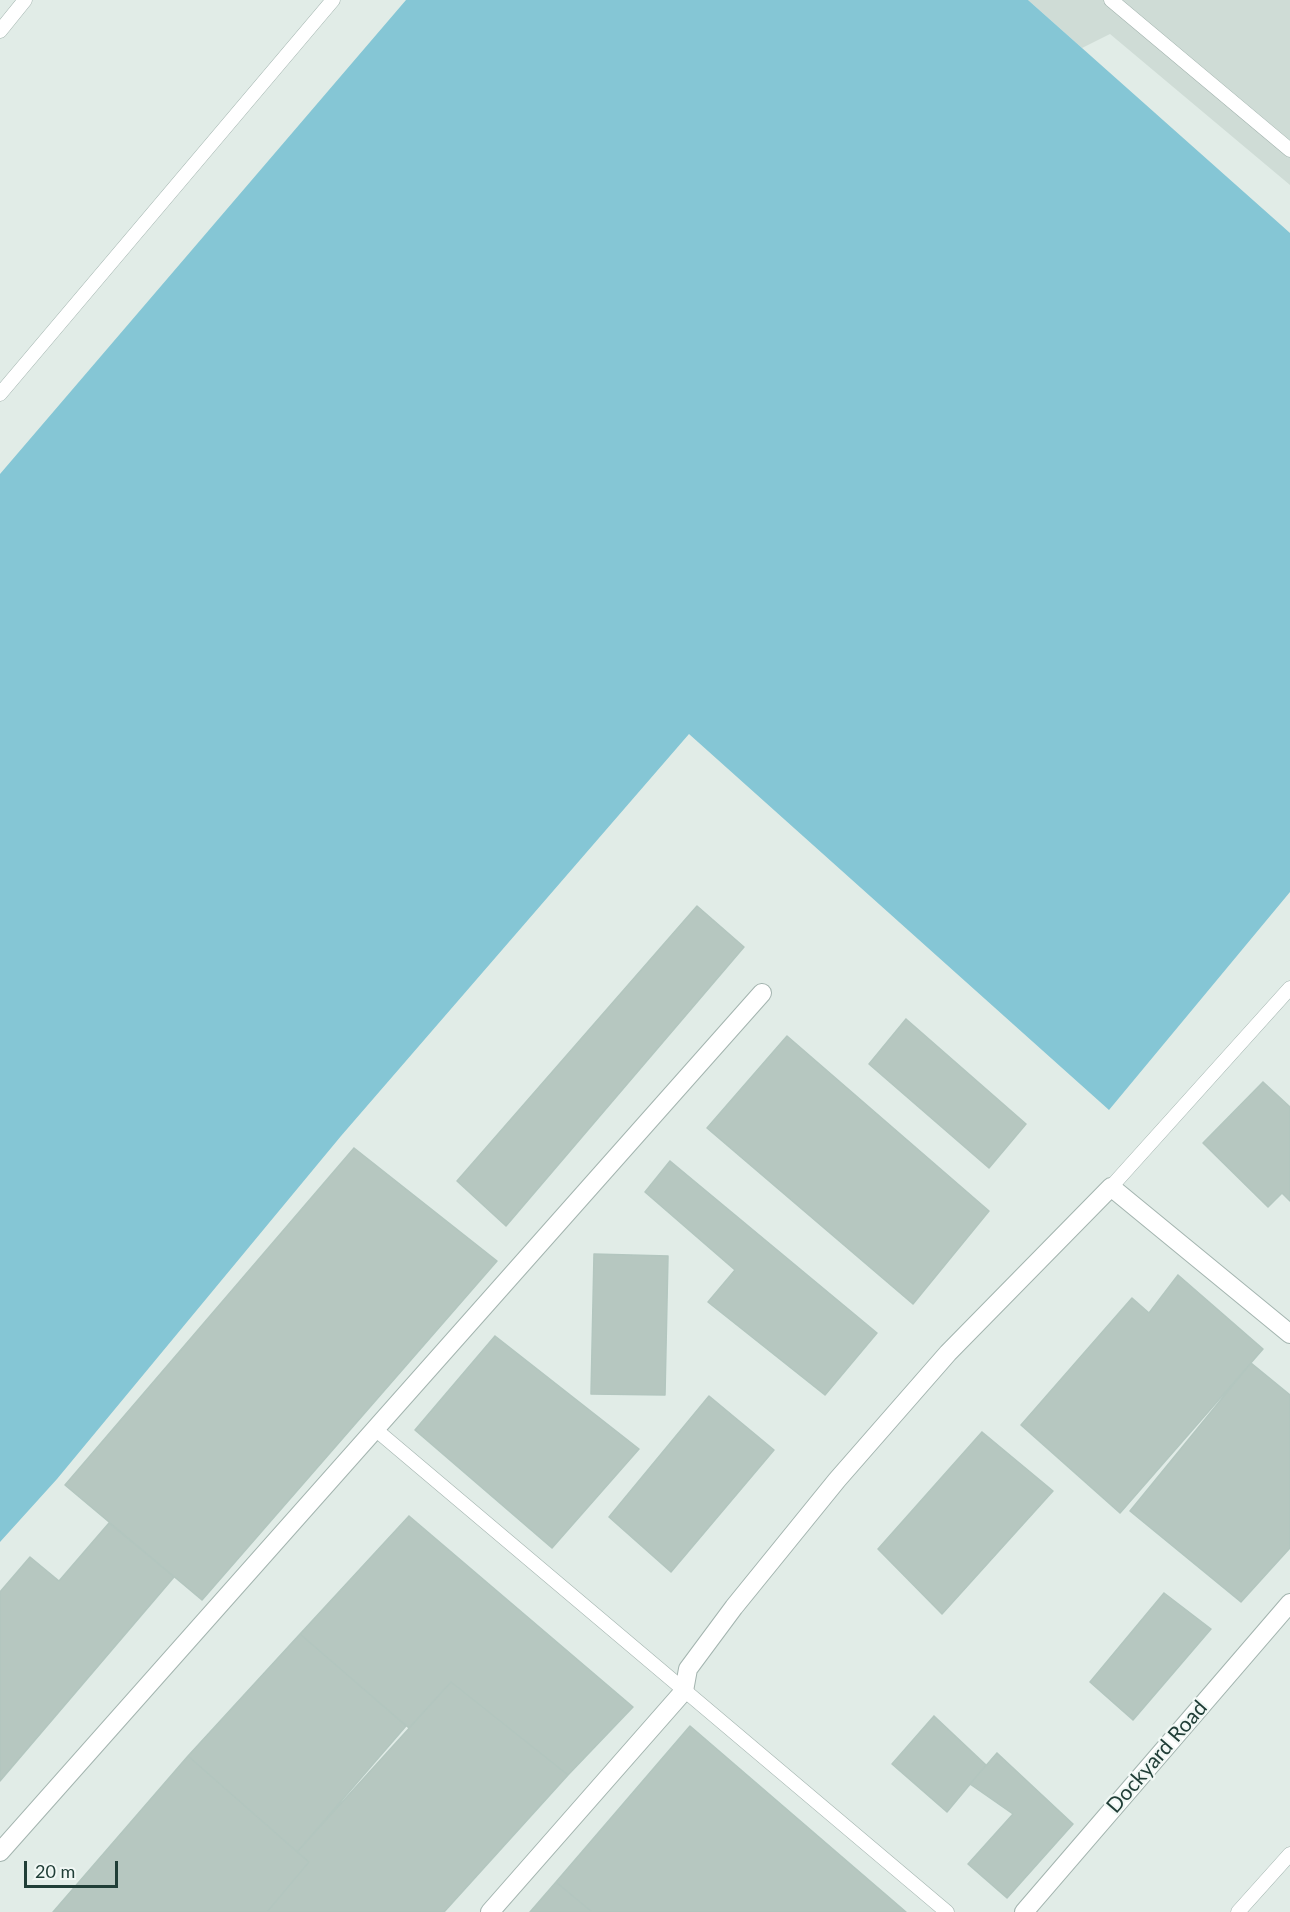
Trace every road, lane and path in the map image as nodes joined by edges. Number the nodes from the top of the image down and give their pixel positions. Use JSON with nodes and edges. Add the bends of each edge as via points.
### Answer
{"nodes":[{"id":1,"x":25,"y":0,"type":"edge"},
{"id":2,"x":333,"y":0,"type":"edge"},
{"id":3,"x":1111,"y":0,"type":"edge"},
{"id":4,"x":0,"y":31,"type":"edge"},
{"id":5,"x":1290,"y":150,"type":"edge"},
{"id":6,"x":0,"y":394,"type":"edge"},
{"id":7,"x":1290,"y":988,"type":"edge"},
{"id":8,"x":762,"y":993,"type":"dead end"},
{"id":9,"x":1111,"y":1187,"type":"junction"},
{"id":10,"x":1290,"y":1334,"type":"edge"},
{"id":11,"x":375,"y":1429,"type":"junction"},
{"id":12,"x":1290,"y":1603,"type":"edge"},
{"id":13,"x":684,"y":1691,"type":"junction"},
{"id":14,"x":0,"y":1852,"type":"edge"},
{"id":15,"x":1290,"y":1854,"type":"edge"},
{"id":16,"x":490,"y":1912,"type":"edge"},
{"id":17,"x":947,"y":1912,"type":"edge"},
{"id":18,"x":1024,"y":1912,"type":"edge"},
{"id":19,"x":1238,"y":1912,"type":"edge"}],
"edges":[{"from":1,"to":4,"type":"lane"},
{"from":2,"to":6,"type":"lane"},
{"from":3,"to":5,"type":"lane"},
{"from":7,"to":9,"type":"lane"},
{"from":8,"to":11,"type":"street"},
{"from":9,"to":10,"type":"street"},
{"from":9,"to":13,"type":"street","via":[[948,1353],[837,1480],[688,1669]]},
{"from":11,"to":13,"type":"lane"},
{"from":11,"to":14,"type":"street"},
{"from":12,"to":18,"type":"street","name":"Dockyard Road"},
{"from":13,"to":16,"type":"street"},
{"from":13,"to":17,"type":"lane"},
{"from":15,"to":19,"type":"lane"}]}
